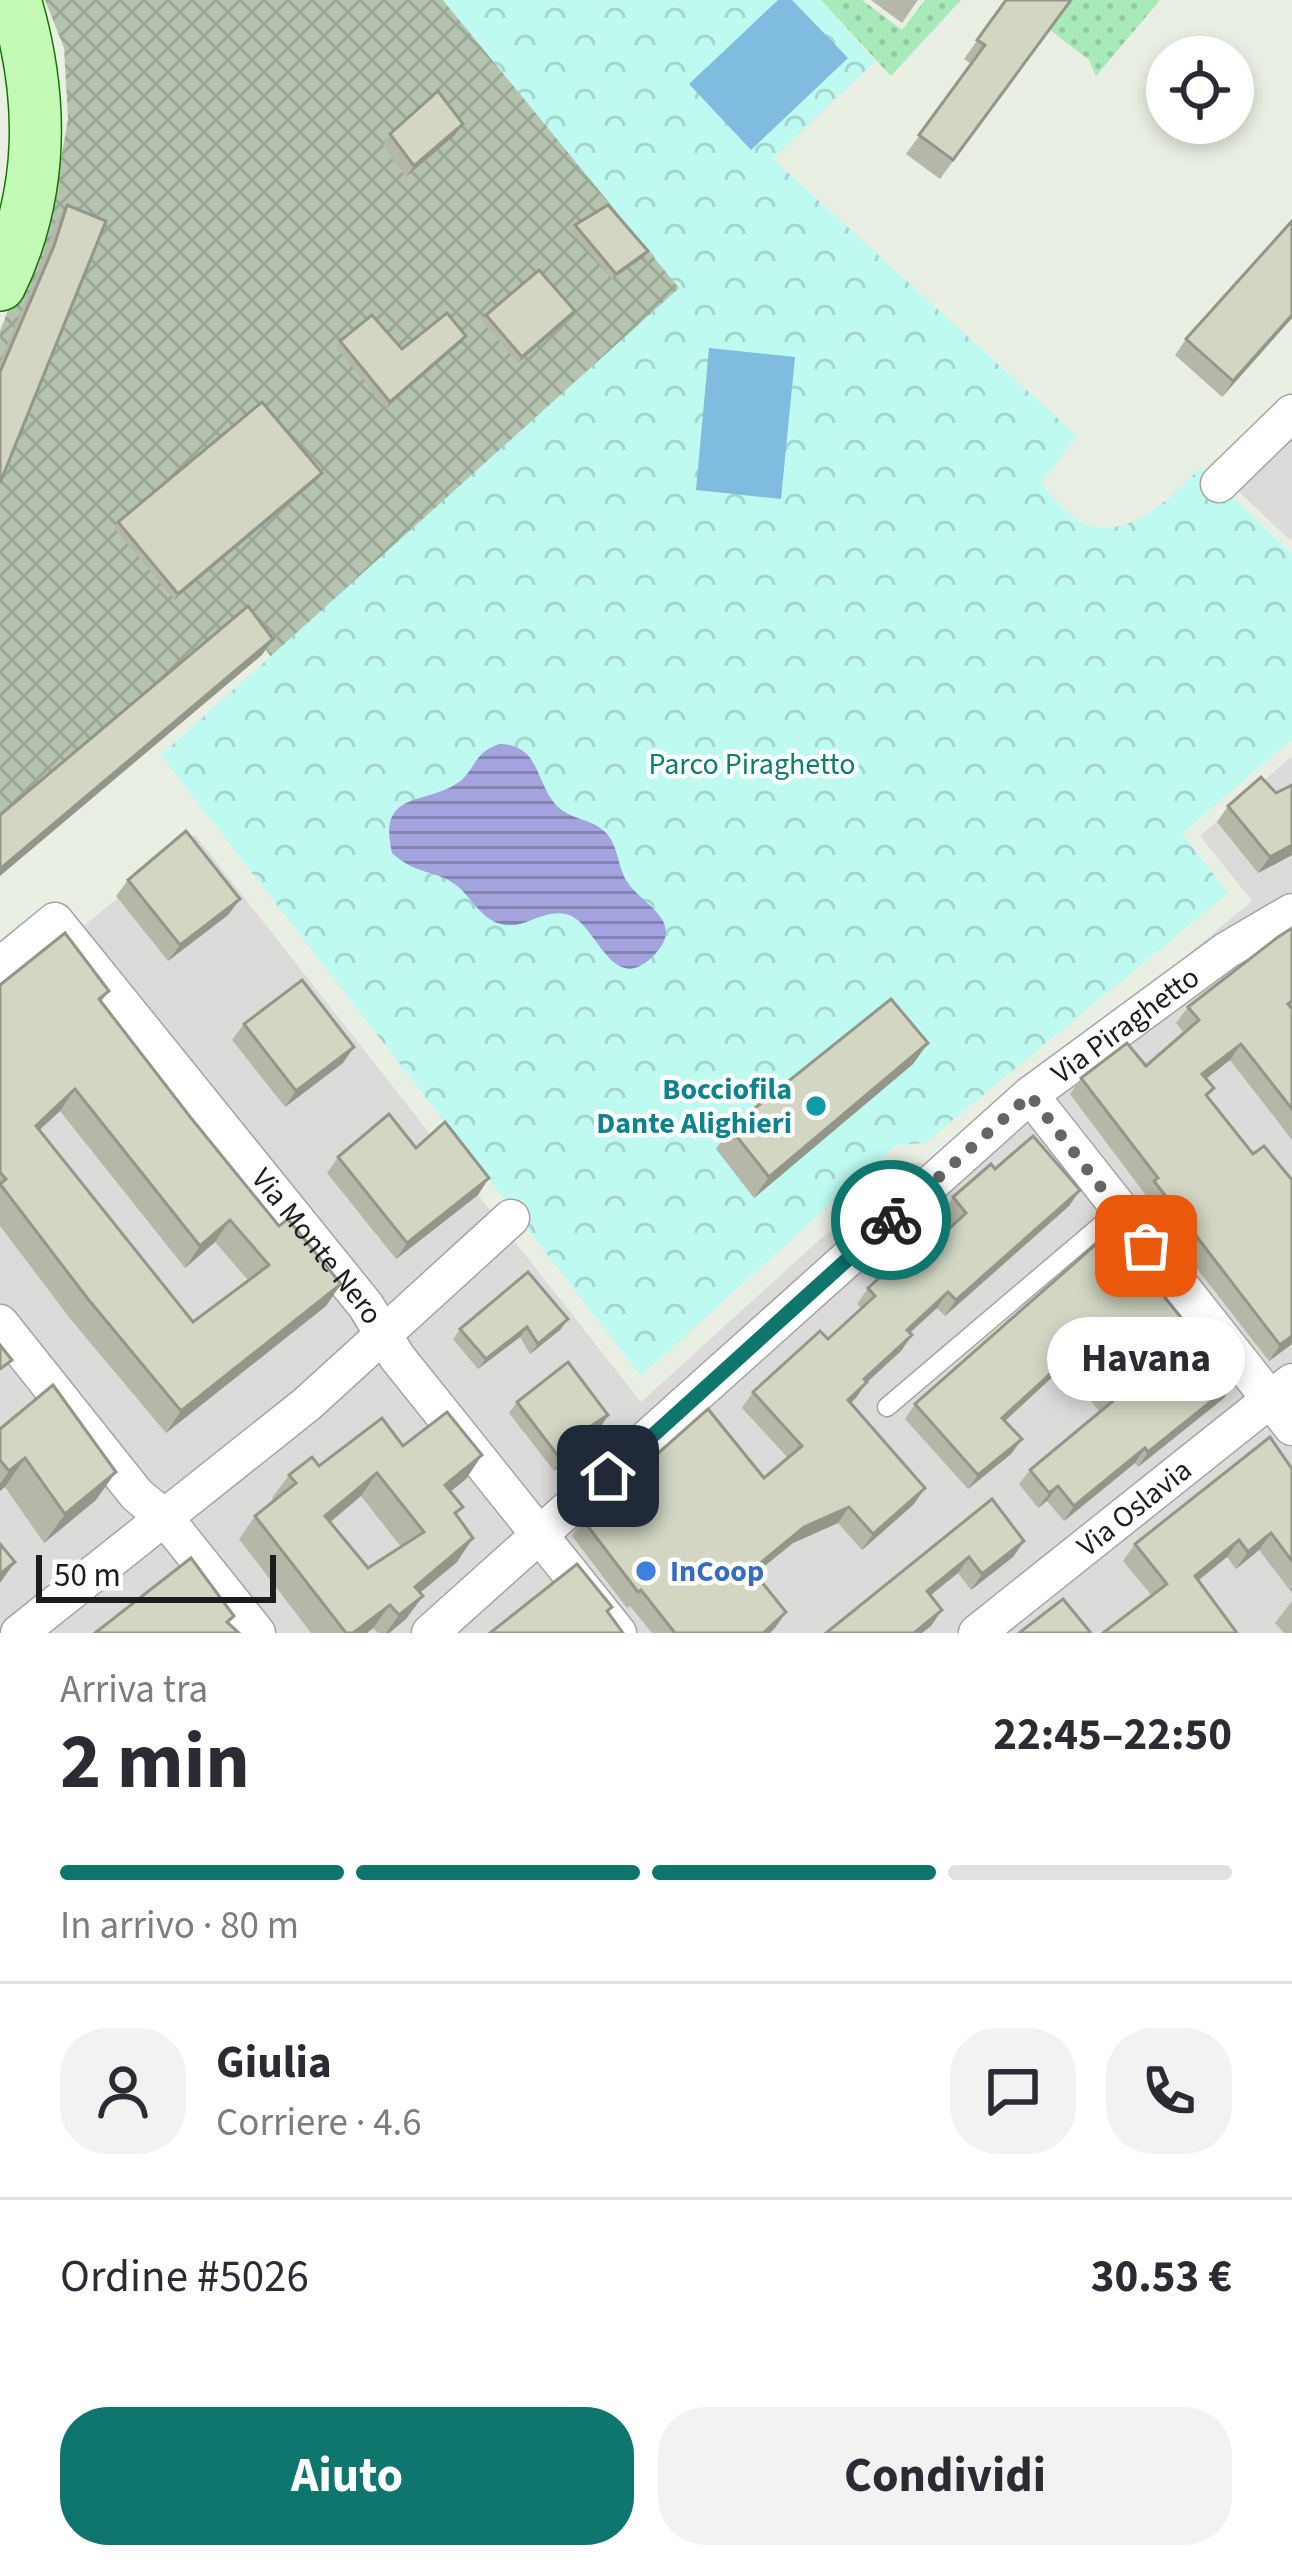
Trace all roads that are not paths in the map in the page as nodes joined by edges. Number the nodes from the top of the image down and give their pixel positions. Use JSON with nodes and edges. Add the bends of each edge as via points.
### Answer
{"nodes":[{"id":1,"x":15,"y":0,"type":"edge"},
{"id":2,"x":0,"y":117,"type":"edge"},
{"id":3,"x":0,"y":267,"type":"edge"},
{"id":4,"x":0,"y":285,"type":"edge"},
{"id":5,"x":1292,"y":413,"type":"edge"},
{"id":6,"x":1219,"y":484,"type":"dead end"},
{"id":7,"x":1292,"y":912,"type":"edge"},
{"id":8,"x":0,"y":966,"type":"edge"},
{"id":9,"x":1030,"y":1095,"type":"junction"},
{"id":10,"x":1118,"y":1211,"type":"junction"},
{"id":11,"x":511,"y":1218,"type":"dead end"},
{"id":12,"x":0,"y":1323,"type":"edge"},
{"id":13,"x":384,"y":1336,"type":"junction"},
{"id":14,"x":1285,"y":1403,"type":"edge"},
{"id":15,"x":887,"y":1407,"type":"dead end"},
{"id":16,"x":165,"y":1518,"type":"junction"},
{"id":17,"x":540,"y":1535,"type":"junction"},
{"id":18,"x":19,"y":1633,"type":"edge"},
{"id":19,"x":257,"y":1633,"type":"edge"},
{"id":20,"x":430,"y":1633,"type":"edge"},
{"id":21,"x":618,"y":1633,"type":"edge"},
{"id":22,"x":977,"y":1633,"type":"edge"}],
"edges":[{"from":1,"to":4,"type":"street","via":[[38,120],[26,220]]},
{"from":2,"to":3,"type":"street","via":[[9,169]]},
{"from":5,"to":6,"type":"street"},
{"from":7,"to":9,"type":"street","name":"Via Piraghetto","via":[[1227,950]]},
{"from":8,"to":13,"type":"street","name":"Via Monte Nero","via":[[55,921]]},
{"from":9,"to":10,"type":"street"},
{"from":9,"to":17,"type":"street","name":"Via Piraghetto"},
{"from":10,"to":14,"type":"street"},
{"from":10,"to":15,"type":"lane"},
{"from":11,"to":13,"type":"street"},
{"from":12,"to":16,"type":"street","via":[[137,1495]]},
{"from":13,"to":16,"type":"street"},
{"from":13,"to":17,"type":"street","name":"Via Monte Nero"},
{"from":14,"to":22,"type":"street","name":"Via Oslavia"},
{"from":16,"to":18,"type":"street"},
{"from":16,"to":19,"type":"street"},
{"from":17,"to":20,"type":"street","name":"Via Piraghetto"},
{"from":17,"to":21,"type":"street","name":"Via Monte Nero"}]}
